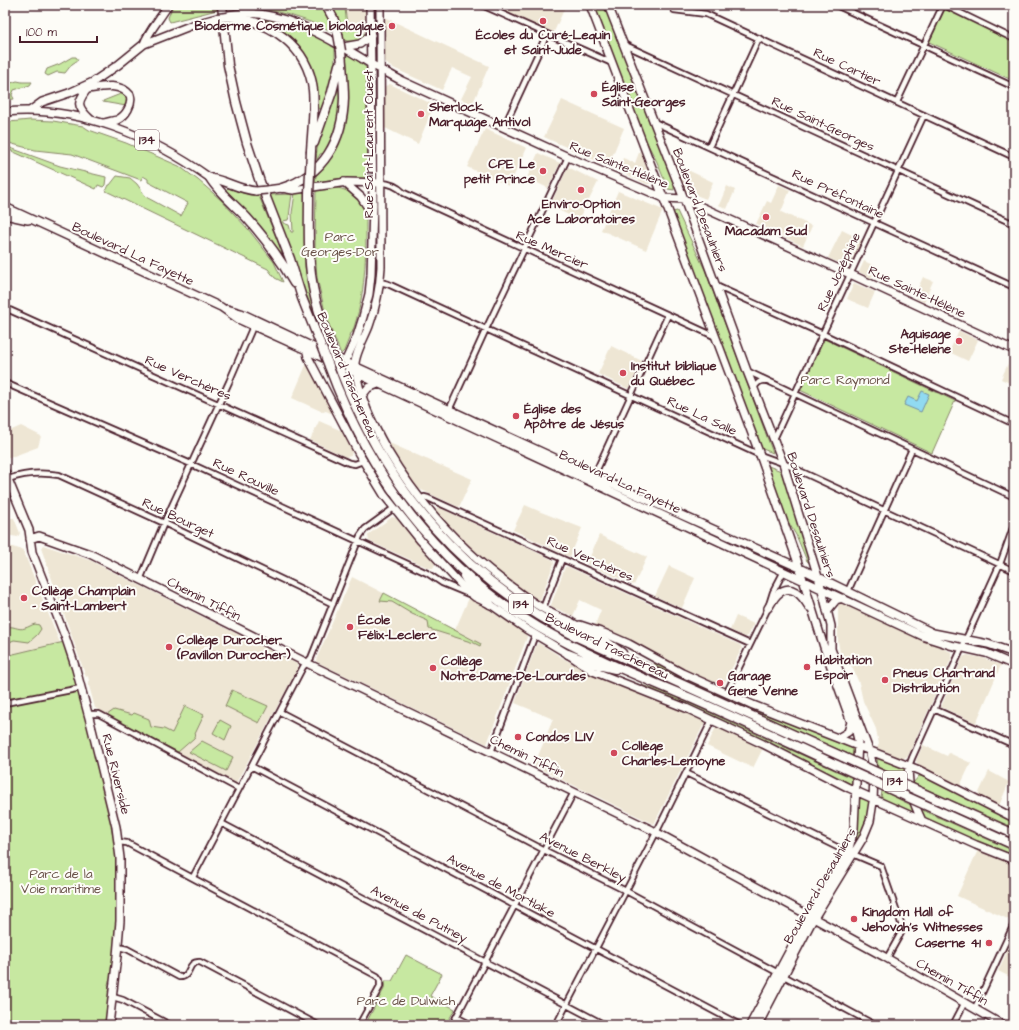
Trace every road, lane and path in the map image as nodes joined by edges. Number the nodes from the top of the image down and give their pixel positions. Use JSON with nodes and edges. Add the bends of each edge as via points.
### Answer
{"nodes":[{"id":1,"x":168,"y":5,"type":"edge"},
{"id":2,"x":222,"y":5,"type":"edge"},
{"id":3,"x":326,"y":5,"type":"edge"},
{"id":4,"x":370,"y":5,"type":"edge"},
{"id":5,"x":380,"y":5,"type":"edge"},
{"id":6,"x":482,"y":5,"type":"edge"},
{"id":7,"x":590,"y":5,"type":"edge"},
{"id":8,"x":608,"y":5,"type":"edge"},
{"id":9,"x":671,"y":5,"type":"edge"},
{"id":10,"x":836,"y":5,"type":"edge"},
{"id":11,"x":944,"y":5,"type":"edge"},
{"id":12,"x":228,"y":16,"type":"junction"},
{"id":13,"x":217,"y":18,"type":"joint"},
{"id":14,"x":547,"y":34,"type":"junction"},
{"id":15,"x":371,"y":35,"type":"junction"},
{"id":16,"x":759,"y":38,"type":"junction"},
{"id":17,"x":1014,"y":38,"type":"edge"},
{"id":18,"x":144,"y":44,"type":"junction"},
{"id":19,"x":623,"y":44,"type":"junction"},
{"id":20,"x":924,"y":45,"type":"junction"},
{"id":21,"x":342,"y":49,"type":"junction"},
{"id":22,"x":612,"y":63,"type":"junction"},
{"id":23,"x":371,"y":64,"type":"junction"},
{"id":24,"x":380,"y":69,"type":"junction"},
{"id":25,"x":93,"y":82,"type":"junction"},
{"id":26,"x":1014,"y":87,"type":"edge"},
{"id":27,"x":87,"y":89,"type":"junction"},
{"id":28,"x":74,"y":91,"type":"junction"},
{"id":29,"x":733,"y":95,"type":"junction"},
{"id":30,"x":897,"y":102,"type":"junction"},
{"id":31,"x":30,"y":110,"type":"junction"},
{"id":32,"x":5,"y":112,"type":"edge"},
{"id":33,"x":924,"y":115,"type":"junction"},
{"id":34,"x":91,"y":120,"type":"junction"},
{"id":35,"x":653,"y":121,"type":"junction"},
{"id":36,"x":104,"y":123,"type":"junction"},
{"id":37,"x":504,"y":127,"type":"junction"},
{"id":38,"x":709,"y":147,"type":"junction"},
{"id":39,"x":311,"y":151,"type":"junction"},
{"id":40,"x":568,"y":157,"type":"junction"},
{"id":41,"x":1014,"y":157,"type":"edge"},
{"id":42,"x":898,"y":171,"type":"junction"},
{"id":43,"x":210,"y":178,"type":"junction"},
{"id":44,"x":344,"y":182,"type":"junction"},
{"id":45,"x":372,"y":183,"type":"junction"},
{"id":46,"x":381,"y":183,"type":"junction"},
{"id":47,"x":282,"y":188,"type":"junction"},
{"id":48,"x":664,"y":198,"type":"junction"},
{"id":49,"x":684,"y":199,"type":"junction"},
{"id":50,"x":5,"y":207,"type":"edge"},
{"id":51,"x":372,"y":212,"type":"junction"},
{"id":52,"x":5,"y":215,"type":"edge"},
{"id":53,"x":36,"y":222,"type":"junction"},
{"id":54,"x":874,"y":223,"type":"junction"},
{"id":55,"x":1014,"y":224,"type":"edge"},
{"id":56,"x":524,"y":249,"type":"junction"},
{"id":57,"x":850,"y":274,"type":"junction"},
{"id":58,"x":380,"y":282,"type":"junction"},
{"id":59,"x":716,"y":286,"type":"junction"},
{"id":60,"x":1014,"y":287,"type":"edge"},
{"id":61,"x":302,"y":298,"type":"junction"},
{"id":62,"x":5,"y":308,"type":"edge"},
{"id":63,"x":668,"y":314,"type":"junction"},
{"id":64,"x":254,"y":323,"type":"junction"},
{"id":65,"x":486,"y":329,"type":"junction"},
{"id":66,"x":823,"y":334,"type":"junction"},
{"id":67,"x":716,"y":337,"type":"junction"},
{"id":68,"x":309,"y":348,"type":"junction"},
{"id":69,"x":1014,"y":350,"type":"edge"},
{"id":70,"x":345,"y":362,"type":"junction"},
{"id":71,"x":355,"y":366,"type":"junction"},
{"id":72,"x":344,"y":371,"type":"junction"},
{"id":73,"x":747,"y":371,"type":"junction"},
{"id":74,"x":357,"y":374,"type":"junction"},
{"id":75,"x":767,"y":381,"type":"junction"},
{"id":76,"x":5,"y":383,"type":"edge"},
{"id":77,"x":378,"y":384,"type":"junction"},
{"id":78,"x":754,"y":388,"type":"junction"},
{"id":79,"x":795,"y":394,"type":"junction"},
{"id":80,"x":631,"y":396,"type":"junction"},
{"id":81,"x":361,"y":397,"type":"junction"},
{"id":82,"x":219,"y":404,"type":"junction"},
{"id":83,"x":448,"y":412,"type":"junction"},
{"id":84,"x":1014,"y":424,"type":"edge"},
{"id":85,"x":774,"y":439,"type":"junction"},
{"id":86,"x":912,"y":449,"type":"junction"},
{"id":87,"x":760,"y":455,"type":"junction"},
{"id":88,"x":363,"y":461,"type":"junction"},
{"id":89,"x":783,"y":463,"type":"junction"},
{"id":90,"x":191,"y":464,"type":"junction"},
{"id":91,"x":6,"y":475,"type":"edge"},
{"id":92,"x":593,"y":479,"type":"junction"},
{"id":93,"x":1014,"y":498,"type":"edge"},
{"id":94,"x":421,"y":499,"type":"junction"},
{"id":95,"x":394,"y":508,"type":"junction"},
{"id":96,"x":884,"y":510,"type":"junction"},
{"id":97,"x":164,"y":523,"type":"junction"},
{"id":98,"x":1014,"y":525,"type":"edge"},
{"id":99,"x":30,"y":539,"type":"junction"},
{"id":100,"x":358,"y":542,"type":"junction"},
{"id":101,"x":793,"y":548,"type":"junction"},
{"id":102,"x":562,"y":559,"type":"junction"},
{"id":103,"x":781,"y":560,"type":"junction"},
{"id":104,"x":1000,"y":564,"type":"junction"},
{"id":105,"x":800,"y":568,"type":"junction"},
{"id":106,"x":461,"y":570,"type":"junction"},
{"id":107,"x":784,"y":571,"type":"junction"},
{"id":108,"x":1014,"y":571,"type":"edge"},
{"id":109,"x":819,"y":576,"type":"junction"},
{"id":110,"x":140,"y":580,"type":"junction"},
{"id":111,"x":804,"y":581,"type":"junction"},
{"id":112,"x":822,"y":590,"type":"junction"},
{"id":113,"x":848,"y":591,"type":"junction"},
{"id":114,"x":475,"y":597,"type":"junction"},
{"id":115,"x":843,"y":598,"type":"junction"},
{"id":116,"x":333,"y":604,"type":"junction"},
{"id":117,"x":490,"y":604,"type":"junction"},
{"id":118,"x":543,"y":608,"type":"junction"},
{"id":119,"x":768,"y":608,"type":"junction"},
{"id":120,"x":827,"y":611,"type":"junction"},
{"id":121,"x":814,"y":615,"type":"junction"},
{"id":122,"x":566,"y":620,"type":"junction"},
{"id":123,"x":535,"y":634,"type":"junction"},
{"id":124,"x":965,"y":640,"type":"junction"},
{"id":125,"x":750,"y":644,"type":"junction"},
{"id":126,"x":962,"y":648,"type":"junction"},
{"id":127,"x":1014,"y":653,"type":"edge"},
{"id":128,"x":568,"y":654,"type":"junction"},
{"id":129,"x":307,"y":663,"type":"junction"},
{"id":130,"x":639,"y":665,"type":"junction"},
{"id":131,"x":1014,"y":666,"type":"edge"},
{"id":132,"x":631,"y":672,"type":"junction"},
{"id":133,"x":81,"y":688,"type":"junction"},
{"id":134,"x":726,"y":694,"type":"junction"},
{"id":135,"x":5,"y":703,"type":"edge"},
{"id":136,"x":934,"y":709,"type":"junction"},
{"id":137,"x":280,"y":712,"type":"junction"},
{"id":138,"x":88,"y":714,"type":"junction"},
{"id":139,"x":712,"y":720,"type":"junction"},
{"id":140,"x":851,"y":722,"type":"junction"},
{"id":141,"x":838,"y":738,"type":"junction"},
{"id":142,"x":1014,"y":745,"type":"edge"},
{"id":143,"x":858,"y":746,"type":"junction"},
{"id":144,"x":869,"y":750,"type":"junction"},
{"id":145,"x":491,"y":752,"type":"junction"},
{"id":146,"x":251,"y":766,"type":"junction"},
{"id":147,"x":909,"y":766,"type":"junction"},
{"id":148,"x":686,"y":773,"type":"junction"},
{"id":149,"x":239,"y":789,"type":"junction"},
{"id":150,"x":856,"y":791,"type":"junction"},
{"id":151,"x":574,"y":792,"type":"junction"},
{"id":152,"x":874,"y":798,"type":"junction"},
{"id":153,"x":1014,"y":818,"type":"edge"},
{"id":154,"x":922,"y":821,"type":"junction"},
{"id":155,"x":221,"y":823,"type":"junction"},
{"id":156,"x":656,"y":832,"type":"junction"},
{"id":157,"x":1014,"y":834,"type":"edge"},
{"id":158,"x":119,"y":842,"type":"junction"},
{"id":159,"x":1014,"y":845,"type":"edge"},
{"id":160,"x":544,"y":850,"type":"junction"},
{"id":161,"x":851,"y":853,"type":"junction"},
{"id":162,"x":1014,"y":860,"type":"edge"},
{"id":163,"x":193,"y":877,"type":"junction"},
{"id":164,"x":626,"y":891,"type":"junction"},
{"id":165,"x":514,"y":906,"type":"junction"},
{"id":166,"x":811,"y":917,"type":"junction"},
{"id":167,"x":1014,"y":924,"type":"edge"},
{"id":168,"x":118,"y":947,"type":"junction"},
{"id":169,"x":596,"y":948,"type":"junction"},
{"id":170,"x":886,"y":958,"type":"junction"},
{"id":171,"x":485,"y":961,"type":"junction"},
{"id":172,"x":781,"y":975,"type":"junction"},
{"id":173,"x":113,"y":997,"type":"junction"},
{"id":174,"x":965,"y":1002,"type":"junction"},
{"id":175,"x":566,"y":1005,"type":"junction"},
{"id":176,"x":975,"y":1008,"type":"junction"},
{"id":177,"x":456,"y":1017,"type":"junction"},
{"id":178,"x":109,"y":1025,"type":"edge"},
{"id":179,"x":170,"y":1025,"type":"edge"},
{"id":180,"x":318,"y":1025,"type":"edge"},
{"id":181,"x":359,"y":1025,"type":"edge"},
{"id":182,"x":452,"y":1025,"type":"edge"},
{"id":183,"x":472,"y":1025,"type":"edge"},
{"id":184,"x":556,"y":1025,"type":"edge"},
{"id":185,"x":605,"y":1025,"type":"edge"},
{"id":186,"x":740,"y":1025,"type":"edge"},
{"id":187,"x":750,"y":1025,"type":"edge"},
{"id":188,"x":758,"y":1025,"type":"edge"},
{"id":189,"x":875,"y":1025,"type":"edge"},
{"id":190,"x":953,"y":1025,"type":"edge"},
{"id":191,"x":1003,"y":1025,"type":"edge"}],
"edges":[{"from":1,"to":18,"type":"street"},
{"from":2,"to":61,"type":"highway","name":"Boulevard Taschereau","via":[[228,65],[246,139]]},
{"from":3,"to":21,"type":"highway","name":"Boulevard Taschereau","bridge":true,"via":[[333,18]]},
{"from":4,"to":15,"type":"street","name":"Rue Saint-Laurent Ouest"},
{"from":5,"to":24,"type":"street","name":"Rue Saint-Laurent Ouest"},
{"from":6,"to":14,"type":"street"},
{"from":7,"to":22,"type":"street","name":"Boulevard Desaulniers"},
{"from":8,"to":19,"type":"street","name":"Boulevard Desaulniers"},
{"from":9,"to":16,"type":"street","name":"Rue Cartier","via":[[674,10],[706,14]]},
{"from":10,"to":20,"type":"street"},
{"from":11,"to":17,"type":"street"},
{"from":11,"to":20,"type":"street"},
{"from":12,"to":13,"type":"highway","bridge":true},
{"from":12,"to":21,"type":"street","name":"Rue Sainte-Hélène","via":[[251,14],[280,19],[315,31]]},
{"from":12,"to":39,"type":"highway","via":[[268,27],[285,38],[300,55],[313,90]]},
{"from":13,"to":18,"type":"street"},
{"from":14,"to":22,"type":"street"},
{"from":14,"to":37,"type":"street"},
{"from":15,"to":21,"type":"street","via":[[360,44]]},
{"from":15,"to":23,"type":"street","name":"Rue Saint-Laurent Ouest"},
{"from":16,"to":29,"type":"street"},
{"from":16,"to":30,"type":"street","name":"Rue Cartier"},
{"from":18,"to":25,"type":"street","number":"134"},
{"from":19,"to":29,"type":"street","name":"Rue Saint-Georges"},
{"from":19,"to":35,"type":"street","name":"Boulevard Desaulniers"},
{"from":20,"to":26,"type":"street"},
{"from":20,"to":30,"type":"street"},
{"from":21,"to":23,"type":"street","name":"Rue Sainte-Hélène"},
{"from":21,"to":39,"type":"highway","name":"Boulevard Taschereau","via":[[334,85]]},
{"from":21,"to":47,"type":"highway","via":[[344,103],[341,124],[334,144],[323,162],[312,172]]},
{"from":22,"to":48,"type":"street","name":"Boulevard Desaulniers"},
{"from":23,"to":24,"type":"street","name":"Rue Sainte-Hélène"},
{"from":23,"to":45,"type":"street","name":"Rue Saint-Laurent Ouest"},
{"from":24,"to":37,"type":"street","name":"Rue Sainte-Hélène"},
{"from":24,"to":46,"type":"street","name":"Rue Saint-Laurent Ouest"},
{"from":25,"to":27,"type":"street"},
{"from":25,"to":28,"type":"street","number":"134"},
{"from":27,"to":28,"type":"street"},
{"from":27,"to":34,"type":"street","via":[[79,105]]},
{"from":27,"to":36,"type":"street","via":[[114,86],[124,89],[130,95],[131,103],[124,114],[118,120]]},
{"from":28,"to":31,"type":"street","number":"134","via":[[42,102]]},
{"from":29,"to":38,"type":"street"},
{"from":29,"to":42,"type":"street","name":"Rue Saint-Georges"},
{"from":30,"to":33,"type":"street","name":"Rue Cartier"},
{"from":31,"to":32,"type":"street","number":"134"},
{"from":31,"to":34,"type":"street","number":"134"},
{"from":33,"to":41,"type":"street","name":"Rue Cartier"},
{"from":33,"to":42,"type":"street","name":"Rue Joséphine"},
{"from":34,"to":36,"type":"street","number":"134"},
{"from":35,"to":38,"type":"street","name":"Rue Préfontaine"},
{"from":35,"to":49,"type":"street","name":"Boulevard Desaulniers"},
{"from":36,"to":43,"type":"street","number":"134","via":[[158,145]]},
{"from":37,"to":40,"type":"street","name":"Rue Sainte-Hélène"},
{"from":38,"to":54,"type":"street","name":"Rue Préfontaine"},
{"from":39,"to":72,"type":"highway","name":"Boulevard Taschereau","number":"134","bridge":true,"via":[[309,247],[312,279],[317,309],[332,350]]},
{"from":40,"to":48,"type":"street","name":"Rue Sainte-Hélène"},
{"from":40,"to":56,"type":"street"},
{"from":42,"to":54,"type":"street","name":"Rue Joséphine"},
{"from":42,"to":55,"type":"street","name":"Rue Saint-Georges"},
{"from":43,"to":47,"type":"street","bridge":true,"via":[[256,191]]},
{"from":43,"to":61,"type":"highway","via":[[268,244]]},
{"from":44,"to":45,"type":"street"},
{"from":44,"to":47,"type":"street","via":[[293,190]]},
{"from":44,"to":51,"type":"street","via":[[361,197]]},
{"from":45,"to":46,"type":"street"},
{"from":45,"to":51,"type":"street","name":"Rue Saint-Laurent Ouest"},
{"from":46,"to":56,"type":"street","name":"Rue Mercier","via":[[399,188],[404,193]]},
{"from":46,"to":58,"type":"street","name":"Rue Saint-Laurent Ouest"},
{"from":48,"to":49,"type":"street","name":"Rue Sainte-Hélène"},
{"from":48,"to":67,"type":"street","name":"Boulevard Desaulniers"},
{"from":49,"to":57,"type":"street","name":"Rue Sainte-Hélène"},
{"from":49,"to":59,"type":"street","name":"Boulevard Desaulniers"},
{"from":50,"to":53,"type":"street","name":"Boulevard La Fayette"},
{"from":51,"to":70,"type":"street","name":"Rue Saint-Laurent Ouest","via":[[369,294]]},
{"from":52,"to":53,"type":"street","name":"Boulevard La Fayette"},
{"from":53,"to":64,"type":"street","name":"Boulevard La Fayette","via":[[221,307],[238,319]]},
{"from":54,"to":57,"type":"street","name":"Rue Joséphine"},
{"from":54,"to":60,"type":"street","name":"Rue Préfontaine"},
{"from":56,"to":63,"type":"street","name":"Rue Mercier"},
{"from":56,"to":65,"type":"street"},
{"from":57,"to":66,"type":"street","name":"Rue Joséphine"},
{"from":57,"to":69,"type":"street","name":"Rue Sainte-Hélène"},
{"from":58,"to":65,"type":"street","name":"Rue La Salle"},
{"from":58,"to":71,"type":"street","name":"Rue Saint-Laurent Ouest","via":[[373,313]]},
{"from":59,"to":66,"type":"street"},
{"from":59,"to":73,"type":"street","name":"Boulevard Desaulniers"},
{"from":61,"to":106,"type":"highway","name":"Boulevard Taschereau","number":"134","bridge":true,"via":[[352,423],[381,475],[421,528]]},
{"from":62,"to":82,"type":"street","name":"Rue Verchères"},
{"from":63,"to":67,"type":"street","name":"Rue Mercier"},
{"from":63,"to":80,"type":"street"},
{"from":64,"to":68,"type":"street","name":"Boulevard La Fayette"},
{"from":64,"to":82,"type":"street"},
{"from":65,"to":80,"type":"street","name":"Rue La Salle"},
{"from":65,"to":83,"type":"street"},
{"from":66,"to":79,"type":"street","name":"Rue Joséphine"},
{"from":66,"to":84,"type":"street"},
{"from":67,"to":87,"type":"street","name":"Boulevard Desaulniers"},
{"from":68,"to":70,"type":"street","name":"Boulevard La Fayette"},
{"from":68,"to":72,"type":"street","name":"Boulevard La Fayette"},
{"from":68,"to":88,"type":"street","name":"Boulevard Taschereau","via":[[309,358]]},
{"from":70,"to":71,"type":"street","name":"Boulevard La Fayette"},
{"from":70,"to":72,"type":"street"},
{"from":71,"to":74,"type":"street"},
{"from":71,"to":83,"type":"street","name":"Boulevard La Fayette"},
{"from":72,"to":74,"type":"street","name":"Boulevard La Fayette"},
{"from":72,"to":130,"type":"highway","name":"Boulevard Taschereau","number":"134","via":[[360,418],[387,466],[420,512],[452,548],[494,585],[534,612],[575,636]]},
{"from":73,"to":75,"type":"street"},
{"from":73,"to":78,"type":"street","name":"Boulevard Desaulniers"},
{"from":74,"to":77,"type":"street","name":"Boulevard La Fayette"},
{"from":74,"to":81,"type":"street","name":"Boulevard Taschereau"},
{"from":75,"to":78,"type":"street","via":[[760,381]]},
{"from":75,"to":79,"type":"street"},
{"from":76,"to":90,"type":"street","name":"Rue Rouville"},
{"from":77,"to":81,"type":"street","via":[[368,388]]},
{"from":77,"to":83,"type":"street","name":"Boulevard La Fayette"},
{"from":78,"to":85,"type":"street","name":"Boulevard Desaulniers"},
{"from":79,"to":85,"type":"street","name":"Rue Joséphine"},
{"from":79,"to":86,"type":"street"},
{"from":80,"to":87,"type":"street","name":"Rue La Salle"},
{"from":80,"to":92,"type":"street"},
{"from":81,"to":94,"type":"street","name":"Boulevard Taschereau","via":[[381,440]]},
{"from":82,"to":88,"type":"street","name":"Rue Verchères","via":[[351,464]]},
{"from":82,"to":90,"type":"street"},
{"from":83,"to":92,"type":"street","name":"Boulevard La Fayette"},
{"from":85,"to":89,"type":"street","name":"Boulevard Desaulniers"},
{"from":86,"to":93,"type":"street"},
{"from":86,"to":96,"type":"street"},
{"from":87,"to":89,"type":"street","name":"Rue La Salle"},
{"from":87,"to":101,"type":"street","name":"Boulevard Desaulniers"},
{"from":88,"to":95,"type":"street","name":"Boulevard Taschereau"},
{"from":89,"to":96,"type":"street","name":"Rue La Salle"},
{"from":89,"to":109,"type":"street","name":"Boulevard Desaulniers"},
{"from":90,"to":97,"type":"street"},
{"from":90,"to":100,"type":"street","name":"Rue Rouville"},
{"from":91,"to":97,"type":"street","name":"Rue Bourget","via":[[58,475]]},
{"from":91,"to":99,"type":"street","name":"Rue Riverside"},
{"from":92,"to":103,"type":"street","name":"Boulevard La Fayette"},
{"from":92,"to":107,"type":"street","name":"Boulevard La Fayette"},
{"from":94,"to":102,"type":"street","name":"Rue Verchères","via":[[428,498]]},
{"from":94,"to":118,"type":"street","name":"Boulevard Taschereau","via":[[452,536],[477,559]]},
{"from":95,"to":100,"type":"street","via":[[363,531]]},
{"from":95,"to":114,"type":"street","name":"Boulevard Taschereau","via":[[421,541]]},
{"from":96,"to":104,"type":"street","name":"Rue La Salle"},
{"from":96,"to":113,"type":"street"},
{"from":97,"to":110,"type":"street"},
{"from":97,"to":116,"type":"street","name":"Rue Bourget"},
{"from":98,"to":104,"type":"street"},
{"from":99,"to":110,"type":"street","name":"Chemin Tiffin","via":[[39,536],[82,551]]},
{"from":99,"to":133,"type":"street","name":"Rue Riverside","via":[[32,552],[66,639]]},
{"from":100,"to":114,"type":"street","name":"Rue Rouville"},
{"from":100,"to":116,"type":"street"},
{"from":101,"to":103,"type":"street","via":[[790,555]]},
{"from":101,"to":105,"type":"street","name":"Boulevard Desaulniers"},
{"from":102,"to":118,"type":"street"},
{"from":102,"to":125,"type":"street","name":"Rue Verchères"},
{"from":103,"to":105,"type":"street","name":"Boulevard La Fayette"},
{"from":104,"to":108,"type":"street","name":"Rue La Salle"},
{"from":104,"to":124,"type":"street"},
{"from":105,"to":109,"type":"street","name":"Boulevard La Fayette"},
{"from":105,"to":111,"type":"street","name":"Boulevard Desaulniers"},
{"from":106,"to":117,"type":"highway","via":[[471,588]]},
{"from":106,"to":132,"type":"highway","name":"Boulevard Taschereau","number":"134","via":[[536,626]]},
{"from":107,"to":111,"type":"street","name":"Boulevard La Fayette"},
{"from":107,"to":119,"type":"street"},
{"from":109,"to":112,"type":"street","name":"Boulevard Desaulniers"},
{"from":109,"to":113,"type":"street","name":"Boulevard La Fayette"},
{"from":110,"to":129,"type":"street","name":"Chemin Tiffin"},
{"from":111,"to":112,"type":"street","name":"Boulevard La Fayette"},
{"from":111,"to":121,"type":"street","name":"Boulevard Desaulniers"},
{"from":112,"to":115,"type":"street","name":"Boulevard La Fayette"},
{"from":112,"to":120,"type":"street","name":"Boulevard Desaulniers"},
{"from":113,"to":124,"type":"street","name":"Boulevard La Fayette","via":[[933,633]]},
{"from":114,"to":117,"type":"street","name":"Boulevard Taschereau"},
{"from":115,"to":120,"type":"street","via":[[836,600]]},
{"from":115,"to":126,"type":"street","name":"Boulevard La Fayette","via":[[925,637]]},
{"from":116,"to":129,"type":"street"},
{"from":117,"to":123,"type":"street","name":"Boulevard Taschereau"},
{"from":118,"to":122,"type":"street","name":"Boulevard Taschereau"},
{"from":119,"to":121,"type":"street","via":[[781,592],[795,591],[802,596]]},
{"from":119,"to":125,"type":"street"},
{"from":120,"to":144,"type":"street","name":"Boulevard Desaulniers","via":[[831,626],[832,649]]},
{"from":121,"to":140,"type":"street","name":"Boulevard Desaulniers"},
{"from":122,"to":130,"type":"highway","via":[[605,641]]},
{"from":122,"to":134,"type":"street","name":"Boulevard Taschereau","via":[[629,644],[675,670]]},
{"from":123,"to":128,"type":"street","name":"Boulevard Taschereau"},
{"from":123,"to":145,"type":"street"},
{"from":124,"to":126,"type":"street"},
{"from":124,"to":127,"type":"street","name":"Boulevard La Fayette","via":[[988,644]]},
{"from":125,"to":134,"type":"street"},
{"from":126,"to":131,"type":"street","name":"Boulevard La Fayette","via":[[986,653]]},
{"from":126,"to":136,"type":"street"},
{"from":128,"to":132,"type":"highway","via":[[594,664]]},
{"from":128,"to":139,"type":"street","name":"Boulevard Taschereau","via":[[592,671]]},
{"from":129,"to":137,"type":"street"},
{"from":129,"to":145,"type":"street","name":"Chemin Tiffin"},
{"from":130,"to":157,"type":"highway","name":"Boulevard Taschereau","number":"134","bridge":true},
{"from":132,"to":159,"type":"highway","name":"Boulevard Taschereau","number":"134","bridge":true},
{"from":133,"to":135,"type":"street"},
{"from":133,"to":138,"type":"street","name":"Rue Riverside"},
{"from":134,"to":141,"type":"street","name":"Boulevard Taschereau"},
{"from":136,"to":142,"type":"street"},
{"from":136,"to":147,"type":"street"},
{"from":137,"to":146,"type":"street"},
{"from":137,"to":160,"type":"street","name":"Avenue Berkley"},
{"from":138,"to":149,"type":"street","via":[[99,714]]},
{"from":138,"to":158,"type":"street","name":"Rue Riverside"},
{"from":139,"to":148,"type":"street"},
{"from":139,"to":150,"type":"street","name":"Boulevard Taschereau"},
{"from":140,"to":141,"type":"street","via":[[848,732]]},
{"from":140,"to":143,"type":"street","name":"Boulevard Desaulniers","via":[[858,736]]},
{"from":141,"to":143,"type":"street","name":"Boulevard Taschereau"},
{"from":143,"to":144,"type":"street","name":"Boulevard Taschereau"},
{"from":143,"to":150,"type":"street","name":"Boulevard Desaulniers"},
{"from":144,"to":147,"type":"street","name":"Boulevard Taschereau"},
{"from":144,"to":152,"type":"street","name":"Boulevard Desaulniers","via":[[874,773]]},
{"from":145,"to":151,"type":"street","name":"Chemin Tiffin"},
{"from":146,"to":149,"type":"street"},
{"from":146,"to":165,"type":"street","name":"Avenue de Mortlake"},
{"from":147,"to":153,"type":"street","name":"Boulevard Taschereau"},
{"from":147,"to":154,"type":"street","via":[[909,784]]},
{"from":148,"to":156,"type":"street"},
{"from":148,"to":161,"type":"street"},
{"from":149,"to":155,"type":"street"},
{"from":150,"to":152,"type":"street","name":"Boulevard Taschereau"},
{"from":150,"to":161,"type":"street","name":"Boulevard Desaulniers"},
{"from":151,"to":156,"type":"street","name":"Chemin Tiffin"},
{"from":151,"to":160,"type":"street"},
{"from":152,"to":154,"type":"street","name":"Boulevard Taschereau"},
{"from":152,"to":161,"type":"street","name":"Boulevard Desaulniers","via":[[863,838]]},
{"from":154,"to":162,"type":"street","name":"Boulevard Taschereau"},
{"from":155,"to":163,"type":"street"},
{"from":155,"to":171,"type":"street","name":"Avenue de Putney"},
{"from":156,"to":164,"type":"street"},
{"from":156,"to":166,"type":"street","name":"Chemin Tiffin"},
{"from":158,"to":163,"type":"street","via":[[127,843]]},
{"from":158,"to":168,"type":"street","name":"Rue Riverside"},
{"from":160,"to":164,"type":"street","name":"Avenue Berkley"},
{"from":160,"to":165,"type":"street"},
{"from":161,"to":166,"type":"street","name":"Boulevard Desaulniers"},
{"from":161,"to":170,"type":"street","via":[[882,867],[902,924],[901,933]]},
{"from":163,"to":181,"type":"street","via":[[377,976],[380,986]]},
{"from":164,"to":169,"type":"street"},
{"from":164,"to":172,"type":"street","name":"Avenue Berkley"},
{"from":165,"to":169,"type":"street","name":"Avenue de Mortlake"},
{"from":165,"to":171,"type":"street"},
{"from":166,"to":170,"type":"street","name":"Chemin Tiffin"},
{"from":166,"to":172,"type":"street","name":"Boulevard Desaulniers"},
{"from":167,"to":176,"type":"street"},
{"from":168,"to":173,"type":"street","name":"Rue Riverside"},
{"from":168,"to":180,"type":"street","via":[[127,949],[179,977],[186,975],[192,964],[200,962]]},
{"from":169,"to":175,"type":"street"},
{"from":169,"to":186,"type":"street","name":"Avenue de Mortlake"},
{"from":170,"to":174,"type":"street","name":"Chemin Tiffin"},
{"from":171,"to":175,"type":"street","name":"Avenue de Putney"},
{"from":171,"to":177,"type":"street"},
{"from":172,"to":187,"type":"street","name":"Boulevard Desaulniers"},
{"from":172,"to":188,"type":"street","name":"Boulevard Desaulniers"},
{"from":172,"to":189,"type":"street","name":"Avenue Berkley"},
{"from":173,"to":178,"type":"street","name":"Rue Riverside"},
{"from":173,"to":179,"type":"street"},
{"from":174,"to":176,"type":"street","name":"Chemin Tiffin"},
{"from":174,"to":190,"type":"street"},
{"from":175,"to":184,"type":"street"},
{"from":175,"to":185,"type":"street","name":"Avenue de Putney"},
{"from":176,"to":191,"type":"street","name":"Chemin Tiffin"},
{"from":177,"to":182,"type":"street"},
{"from":177,"to":183,"type":"street"}]}
